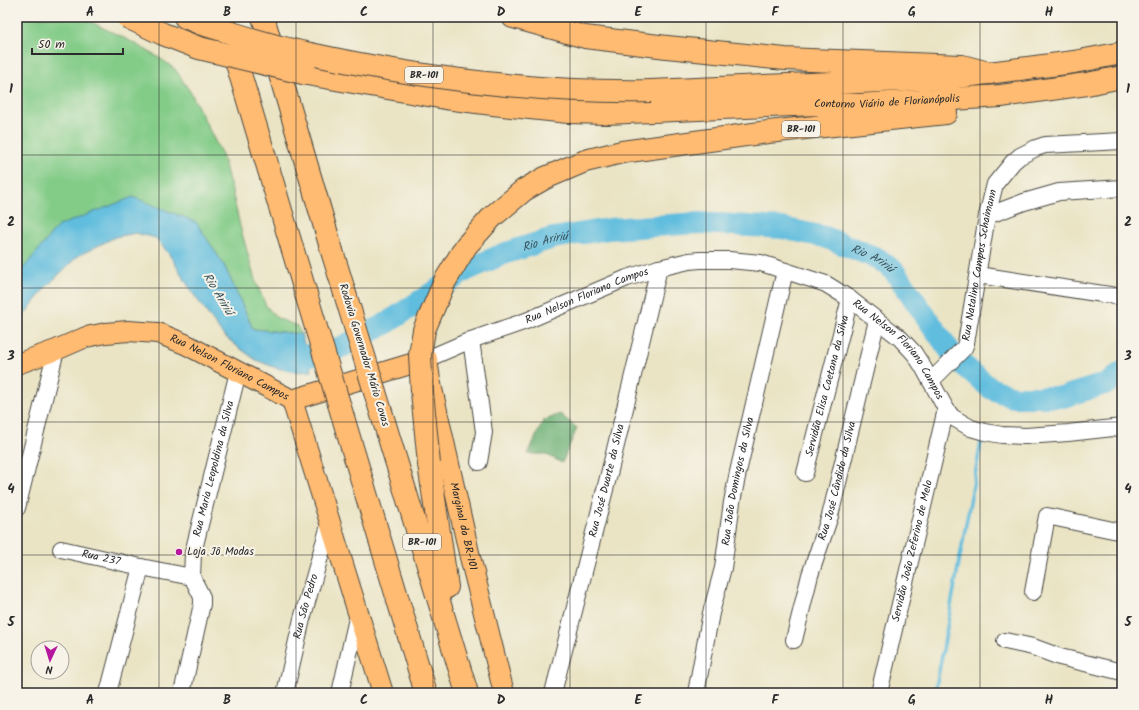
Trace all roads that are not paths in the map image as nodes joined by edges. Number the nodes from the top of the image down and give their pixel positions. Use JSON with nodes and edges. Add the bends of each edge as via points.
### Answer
{"nodes":[{"id":1,"x":127,"y":17,"type":"edge"},
{"id":2,"x":185,"y":17,"type":"edge"},
{"id":3,"x":223,"y":17,"type":"edge"},
{"id":4,"x":263,"y":17,"type":"edge"},
{"id":5,"x":513,"y":17,"type":"edge"},
{"id":6,"x":1122,"y":53,"type":"edge"},
{"id":7,"x":989,"y":73,"type":"junction"},
{"id":8,"x":1122,"y":79,"type":"edge"},
{"id":9,"x":1122,"y":141,"type":"edge"},
{"id":10,"x":1122,"y":188,"type":"edge"},
{"id":11,"x":987,"y":216,"type":"junction"},
{"id":12,"x":659,"y":268,"type":"junction"},
{"id":13,"x":785,"y":271,"type":"junction"},
{"id":14,"x":978,"y":275,"type":"junction"},
{"id":15,"x":1116,"y":296,"type":"dead end"},
{"id":16,"x":850,"y":298,"type":"junction"},
{"id":17,"x":877,"y":320,"type":"junction"},
{"id":18,"x":471,"y":340,"type":"junction"},
{"id":19,"x":56,"y":350,"type":"junction"},
{"id":20,"x":427,"y":359,"type":"junction"},
{"id":21,"x":17,"y":364,"type":"edge"},
{"id":22,"x":238,"y":372,"type":"junction"},
{"id":23,"x":931,"y":381,"type":"junction"},
{"id":24,"x":292,"y":400,"type":"junction"},
{"id":25,"x":946,"y":408,"type":"junction"},
{"id":26,"x":1122,"y":427,"type":"edge"},
{"id":27,"x":479,"y":462,"type":"dead end"},
{"id":28,"x":805,"y":473,"type":"dead end"},
{"id":29,"x":17,"y":508,"type":"edge"},
{"id":30,"x":330,"y":522,"type":"junction"},
{"id":31,"x":1122,"y":532,"type":"edge"},
{"id":32,"x":61,"y":550,"type":"dead end"},
{"id":33,"x":141,"y":567,"type":"junction"},
{"id":34,"x":192,"y":577,"type":"junction"},
{"id":35,"x":1033,"y":592,"type":"dead end"},
{"id":36,"x":358,"y":614,"type":"junction"},
{"id":37,"x":794,"y":640,"type":"dead end"},
{"id":38,"x":1005,"y":641,"type":"dead end"},
{"id":39,"x":456,"y":654,"type":"junction"},
{"id":40,"x":1122,"y":672,"type":"edge"},
{"id":41,"x":108,"y":693,"type":"edge"},
{"id":42,"x":182,"y":693,"type":"edge"},
{"id":43,"x":285,"y":693,"type":"edge"},
{"id":44,"x":340,"y":693,"type":"edge"},
{"id":45,"x":383,"y":693,"type":"edge"},
{"id":46,"x":426,"y":693,"type":"edge"},
{"id":47,"x":468,"y":693,"type":"edge"},
{"id":48,"x":504,"y":693,"type":"edge"},
{"id":49,"x":553,"y":693,"type":"edge"},
{"id":50,"x":696,"y":693,"type":"edge"},
{"id":51,"x":880,"y":693,"type":"edge"}],
"edges":[{"from":1,"to":8,"type":"highway","name":"Contorno Viário de Florianópolis","number":"BR-101","bridge":true,"via":[[199,48],[307,74],[445,98],[576,112],[649,112],[817,104],[859,105],[993,96]]},
{"from":2,"to":7,"type":"highway","name":"Contorno Viário de Florianópolis","number":"BR-101","bridge":true,"via":[[305,53],[425,75],[560,90],[651,91],[949,78]]},
{"from":3,"to":46,"type":"highway","bridge":true},
{"from":4,"to":39,"type":"highway","name":"Rodovia Governador Mário Covas","number":"BR-101","bridge":true},
{"from":5,"to":7,"type":"highway","number":"BR-101","via":[[585,37],[667,47],[785,60],[962,66]]},
{"from":6,"to":7,"type":"highway","name":"Contorno Viário de Florianópolis","number":"BR-101"},
{"from":8,"to":39,"type":"highway","number":"BR-101","bridge":true,"via":[[1104,90],[1029,105],[761,133],[622,152],[585,161],[545,178],[524,190],[493,216],[466,246],[445,281],[424,330],[420,355],[429,464]]},
{"from":9,"to":11,"type":"street","name":"Rua Natalino Campos Schaimann","via":[[1045,145],[1020,156],[995,184]]},
{"from":10,"to":11,"type":"street","via":[[1060,192]]},
{"from":11,"to":14,"type":"street","name":"Rua Natalino Campos Schaimann"},
{"from":12,"to":13,"type":"street","name":"Rua Nelson Floriano Campos","via":[[689,261],[715,260],[761,263]]},
{"from":12,"to":18,"type":"street","name":"Rua Nelson Floriano Campos","via":[[627,278],[526,321]]},
{"from":12,"to":49,"type":"street","name":"Rua José Duarte da Silva"},
{"from":13,"to":16,"type":"street","name":"Rua Nelson Floriano Campos","via":[[826,284]]},
{"from":13,"to":50,"type":"street","name":"Rua João Domingos da Silva","via":[[738,472],[724,568]]},
{"from":14,"to":15,"type":"street"},
{"from":14,"to":23,"type":"street","name":"Rua Natalino Campos Schaimann","via":[[964,348]]},
{"from":16,"to":17,"type":"street","name":"Rua Nelson Floriano Campos"},
{"from":16,"to":28,"type":"street","name":"Servidão Elisa Caetana da Silva"},
{"from":17,"to":23,"type":"street","name":"Rua Nelson Floriano Campos","via":[[900,338]]},
{"from":17,"to":37,"type":"street","name":"Rua José Cândido da Silva","via":[[830,516],[810,575]]},
{"from":18,"to":20,"type":"street","name":"Rua Nelson Floriano Campos"},
{"from":18,"to":27,"type":"street","via":[[484,432]]},
{"from":19,"to":21,"type":"main road","name":"Rua Nelson Floriano Campos"},
{"from":19,"to":22,"type":"main road","name":"Rua Nelson Floriano Campos","via":[[86,337],[106,333],[151,333],[168,336]]},
{"from":19,"to":29,"type":"street"},
{"from":20,"to":24,"type":"main road","name":"Rua Nelson Floriano Campos"},
{"from":20,"to":48,"type":"main road","name":"Marginal da BR-101","via":[[467,543]]},
{"from":22,"to":24,"type":"main road","name":"Rua Nelson Floriano Campos"},
{"from":22,"to":34,"type":"street","name":"Rua Maria Leopoldina da Silva","via":[[193,553]]},
{"from":23,"to":25,"type":"street","name":"Rua Nelson Floriano Campos"},
{"from":24,"to":30,"type":"main road"},
{"from":25,"to":26,"type":"street","name":"Rua Nelson Floriano Campos","via":[[952,417],[971,428],[1002,435],[1061,434]]},
{"from":25,"to":51,"type":"street","name":"Servidão João Zeferino de Melo"},
{"from":30,"to":36,"type":"main road"},
{"from":30,"to":43,"type":"street","name":"Rua São Pedro","via":[[302,619]]},
{"from":31,"to":35,"type":"street","via":[[1047,516]]},
{"from":32,"to":33,"type":"street","name":"Rua 237"},
{"from":33,"to":34,"type":"street"},
{"from":33,"to":41,"type":"street"},
{"from":34,"to":42,"type":"street","via":[[202,597],[202,604]]},
{"from":36,"to":44,"type":"street"},
{"from":36,"to":45,"type":"main road"},
{"from":38,"to":40,"type":"street"},
{"from":39,"to":47,"type":"highway","name":"Rodovia Governador Mário Covas","number":"BR-101"}]}
